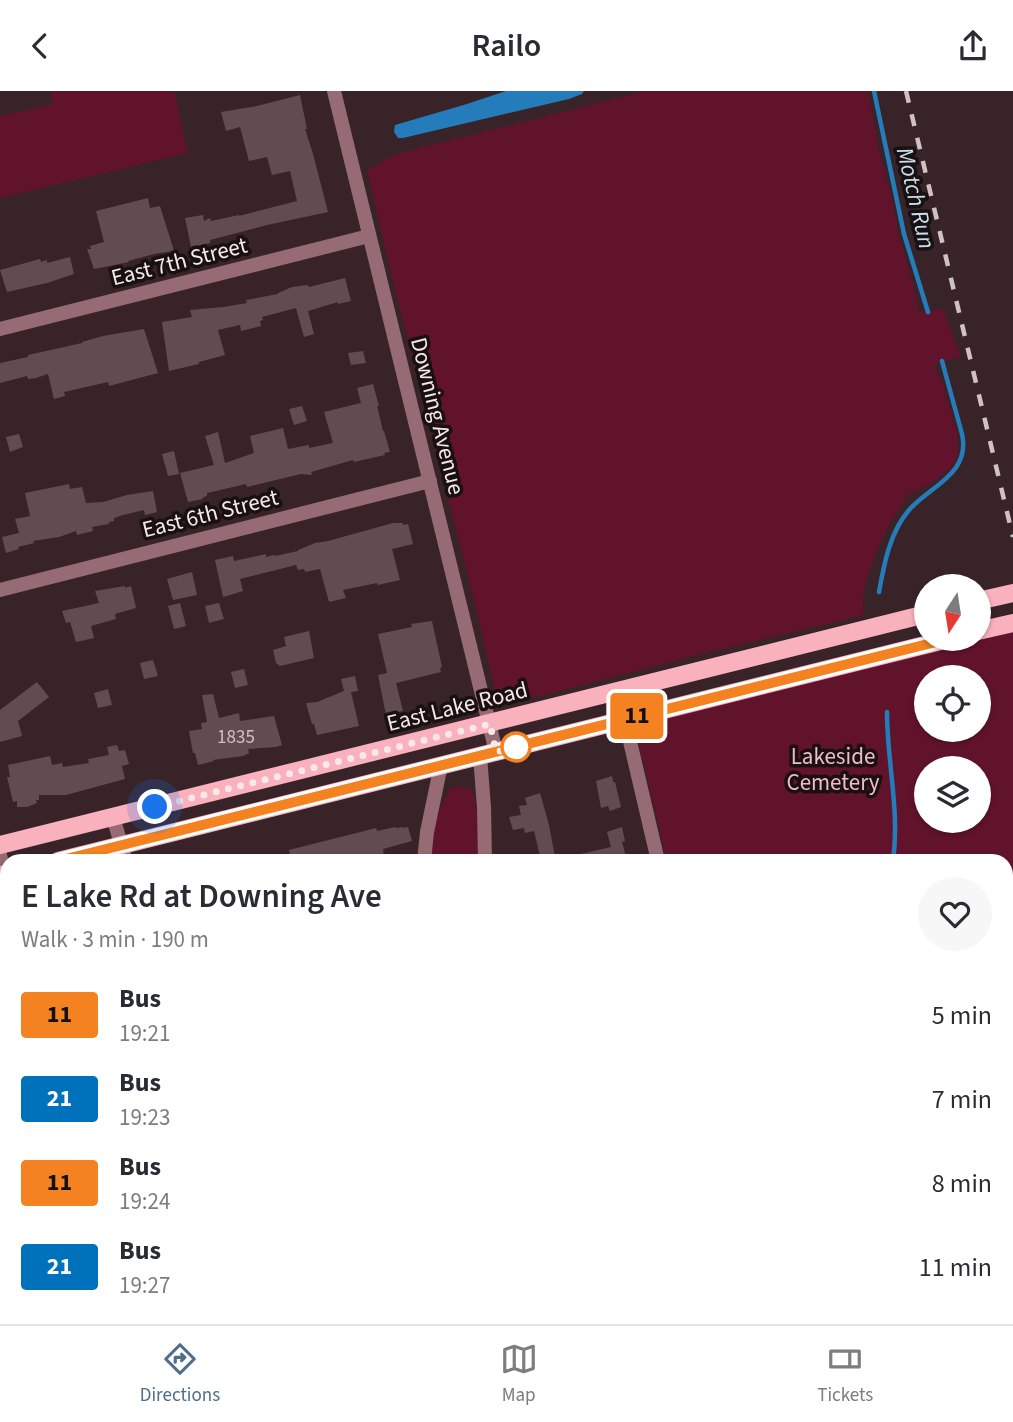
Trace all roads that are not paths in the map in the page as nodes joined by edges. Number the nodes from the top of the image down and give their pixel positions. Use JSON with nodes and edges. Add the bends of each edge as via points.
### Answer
{"nodes":[{"id":1,"x":334,"y":91,"type":"edge"},
{"id":2,"x":369,"y":236,"type":"junction"},
{"id":3,"x":0,"y":329,"type":"edge"},
{"id":4,"x":430,"y":481,"type":"junction"},
{"id":5,"x":0,"y":590,"type":"edge"},
{"id":6,"x":1013,"y":593,"type":"edge"},
{"id":7,"x":991,"y":598,"type":"edge"},
{"id":8,"x":914,"y":617,"type":"edge"},
{"id":9,"x":1013,"y":623,"type":"edge"},
{"id":10,"x":991,"y":628,"type":"edge"},
{"id":11,"x":914,"y":648,"type":"edge"},
{"id":12,"x":616,"y":692,"type":"junction"},
{"id":13,"x":625,"y":720,"type":"junction"},
{"id":14,"x":490,"y":724,"type":"junction"},
{"id":15,"x":488,"y":754,"type":"junction"},
{"id":16,"x":441,"y":765,"type":"junction"},
{"id":17,"x":113,"y":817,"type":"junction"},
{"id":18,"x":0,"y":845,"type":"edge"},
{"id":19,"x":124,"y":853,"type":"edge"},
{"id":20,"x":425,"y":854,"type":"edge"},
{"id":21,"x":485,"y":854,"type":"edge"},
{"id":22,"x":656,"y":854,"type":"edge"}],
"edges":[{"from":1,"to":2,"type":"street","name":"Downing Avenue"},
{"from":2,"to":3,"type":"street","name":"East 7th Street"},
{"from":2,"to":4,"type":"street","name":"Downing Avenue"},
{"from":4,"to":5,"type":"street","name":"East 6th Street"},
{"from":4,"to":14,"type":"street","name":"Downing Avenue"},
{"from":6,"to":7,"type":"main road"},
{"from":8,"to":12,"type":"main road","name":"East Lake Road"},
{"from":9,"to":10,"type":"main road"},
{"from":11,"to":13,"type":"main road"},
{"from":12,"to":13,"type":"street"},
{"from":12,"to":14,"type":"main road","name":"East Lake Road"},
{"from":13,"to":15,"type":"main road"},
{"from":13,"to":22,"type":"street"},
{"from":14,"to":15,"type":"street","name":"Downing Avenue"},
{"from":14,"to":17,"type":"main road","name":"East Lake Road"},
{"from":15,"to":16,"type":"main road"},
{"from":15,"to":21,"type":"street","name":"Downing Avenue"},
{"from":16,"to":19,"type":"main road"},
{"from":16,"to":20,"type":"street"},
{"from":17,"to":18,"type":"main road","name":"East Lake Road"},
{"from":17,"to":19,"type":"street"}]}
